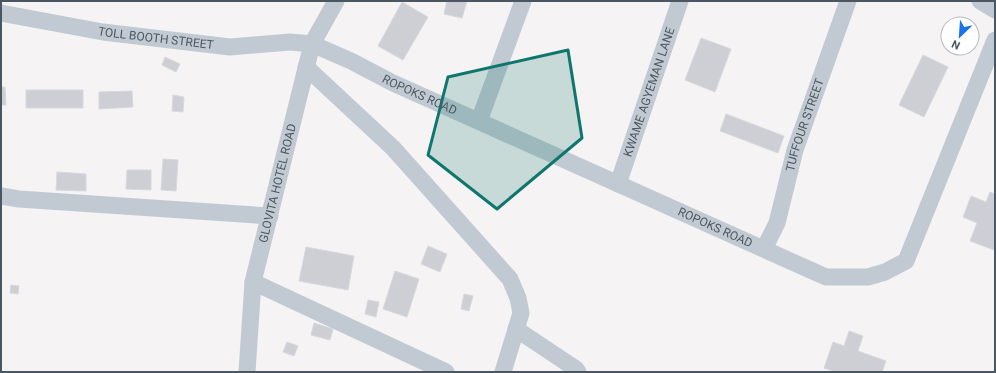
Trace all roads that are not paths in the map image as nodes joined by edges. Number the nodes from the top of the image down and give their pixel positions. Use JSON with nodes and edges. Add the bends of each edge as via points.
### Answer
{"nodes":[{"id":1,"x":336,"y":1,"type":"edge"},
{"id":2,"x":522,"y":1,"type":"edge"},
{"id":3,"x":680,"y":1,"type":"edge"},
{"id":4,"x":848,"y":1,"type":"edge"},
{"id":5,"x":980,"y":1,"type":"edge"},
{"id":6,"x":995,"y":10,"type":"edge"},
{"id":7,"x":1,"y":13,"type":"edge"},
{"id":8,"x":995,"y":40,"type":"edge"},
{"id":9,"x":312,"y":44,"type":"junction"},
{"id":10,"x":306,"y":67,"type":"junction"},
{"id":11,"x":479,"y":121,"type":"junction"},
{"id":12,"x":618,"y":184,"type":"junction"},
{"id":13,"x":1,"y":196,"type":"edge"},
{"id":14,"x":270,"y":216,"type":"junction"},
{"id":15,"x":764,"y":249,"type":"junction"},
{"id":16,"x":253,"y":282,"type":"junction"},
{"id":17,"x":516,"y":329,"type":"junction"},
{"id":18,"x":248,"y":372,"type":"edge"},
{"id":19,"x":446,"y":372,"type":"edge"},
{"id":20,"x":502,"y":372,"type":"edge"},
{"id":21,"x":578,"y":372,"type":"edge"}],
"edges":[{"from":1,"to":9,"type":"street","name":"GLOVITA HOTEL ROAD"},
{"from":2,"to":11,"type":"street"},
{"from":3,"to":12,"type":"street","name":"KWAME AGYEMAN LANE"},
{"from":4,"to":15,"type":"street","name":"TUFFOUR STREET","via":[[795,150],[777,223]]},
{"from":5,"to":6,"type":"street"},
{"from":7,"to":9,"type":"street","name":"TOLL BOOTH STREET","via":[[103,32],[230,48],[290,42]]},
{"from":8,"to":15,"type":"street","name":"ROPOKS ROAD","via":[[906,261],[885,272],[868,276],[826,277]]},
{"from":9,"to":10,"type":"street","name":"GLOVITA HOTEL ROAD"},
{"from":9,"to":11,"type":"street","name":"ROPOKS ROAD"},
{"from":10,"to":14,"type":"street","name":"GLOVITA HOTEL ROAD"},
{"from":10,"to":17,"type":"street","via":[[392,148],[510,279],[521,313]]},
{"from":11,"to":12,"type":"street","name":"ROPOKS ROAD"},
{"from":12,"to":15,"type":"street","name":"ROPOKS ROAD"},
{"from":13,"to":14,"type":"street","via":[[27,200]]},
{"from":14,"to":16,"type":"street","name":"GLOVITA HOTEL ROAD"},
{"from":16,"to":18,"type":"street","name":"GLOVITA HOTEL ROAD"},
{"from":16,"to":19,"type":"street"},
{"from":17,"to":20,"type":"street"},
{"from":17,"to":21,"type":"street"}]}
